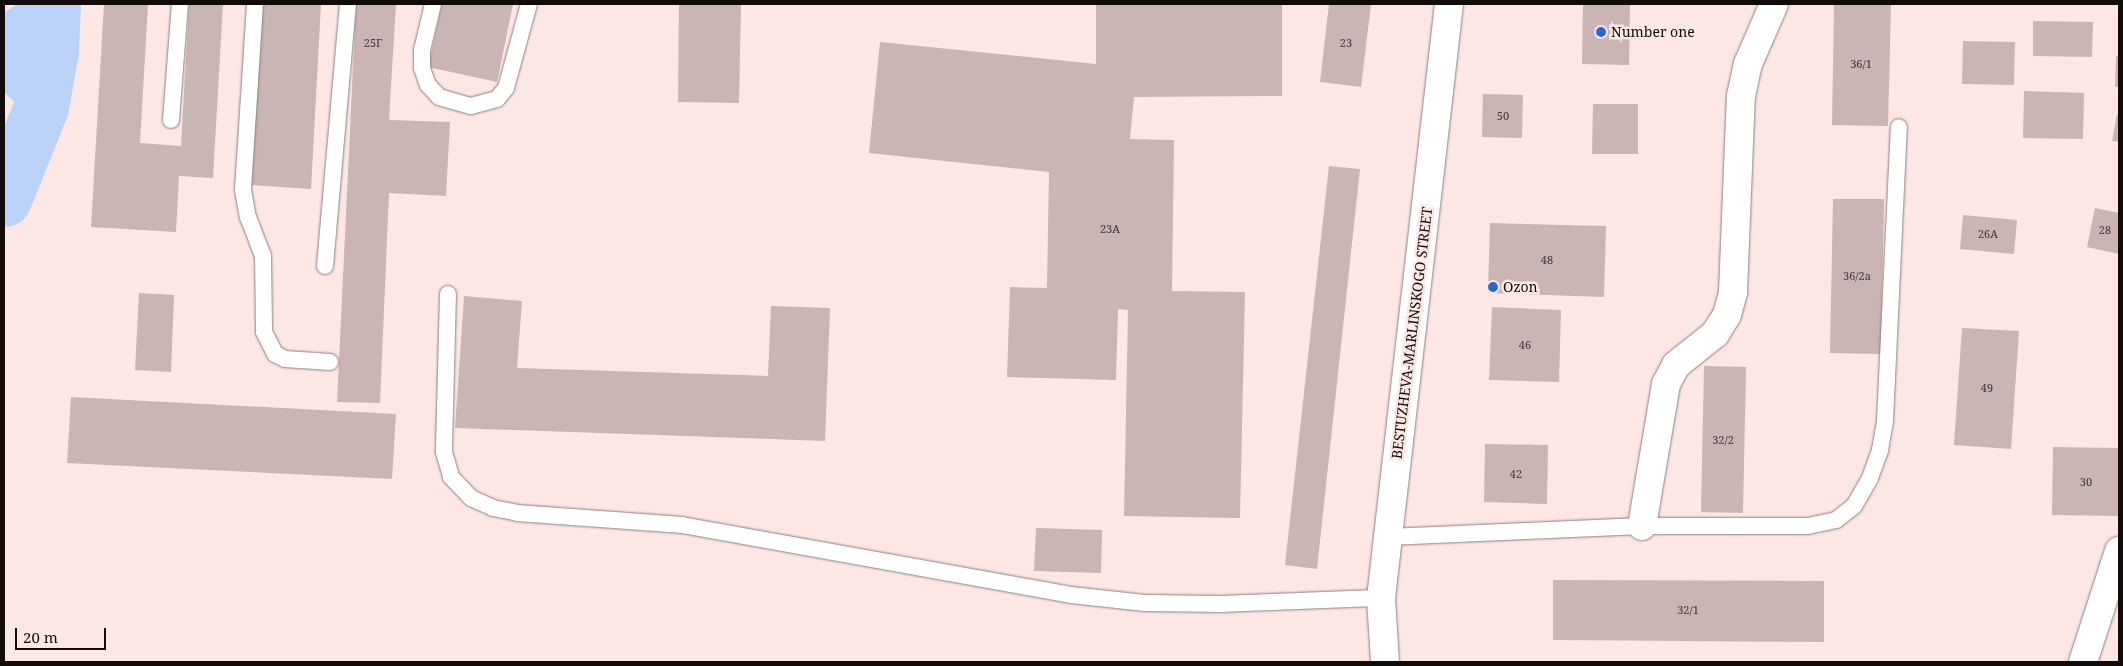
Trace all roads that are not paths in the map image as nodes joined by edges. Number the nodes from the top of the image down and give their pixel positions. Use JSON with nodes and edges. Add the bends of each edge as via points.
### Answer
{"nodes":[{"id":1,"x":180,"y":4,"type":"edge"},
{"id":2,"x":254,"y":4,"type":"edge"},
{"id":3,"x":348,"y":4,"type":"edge"},
{"id":4,"x":433,"y":4,"type":"edge"},
{"id":5,"x":529,"y":4,"type":"edge"},
{"id":6,"x":1449,"y":4,"type":"edge"},
{"id":7,"x":1774,"y":4,"type":"edge"},
{"id":8,"x":171,"y":120,"type":"dead end"},
{"id":9,"x":1899,"y":127,"type":"dead end"},
{"id":10,"x":325,"y":266,"type":"dead end"},
{"id":11,"x":448,"y":294,"type":"dead end"},
{"id":12,"x":330,"y":362,"type":"dead end"},
{"id":13,"x":1642,"y":526,"type":"junction"},
{"id":14,"x":1388,"y":536,"type":"junction"},
{"id":15,"x":2119,"y":551,"type":"edge"},
{"id":16,"x":1381,"y":598,"type":"junction"},
{"id":17,"x":1385,"y":662,"type":"edge"},
{"id":18,"x":2083,"y":662,"type":"edge"}],
"edges":[{"from":1,"to":8,"type":"lane"},
{"from":2,"to":12,"type":"lane","via":[[243,190],[248,217],[263,256],[264,332],[275,354],[285,359]]},
{"from":3,"to":10,"type":"lane"},
{"from":4,"to":5,"type":"lane","via":[[422,50],[422,68],[428,85],[439,97],[471,106],[485,105],[497,99],[506,88]]},
{"from":6,"to":14,"type":"street","name":"BESTUZHEVA-MARLINSKOGO STREET"},
{"from":7,"to":13,"type":"street","via":[[1748,64],[1741,96],[1733,292],[1727,315],[1715,334],[1676,365],[1666,384]]},
{"from":9,"to":13,"type":"lane","via":[[1885,421],[1880,450],[1870,478],[1854,506],[1836,520],[1808,526]]},
{"from":11,"to":16,"type":"lane","via":[[444,452],[451,477],[471,498],[493,508],[518,513],[682,525],[1071,595],[1144,603],[1222,604]]},
{"from":13,"to":14,"type":"lane"},
{"from":14,"to":16,"type":"street","name":"BESTUZHEVA-MARLINSKOGO STREET"},
{"from":15,"to":18,"type":"street"},
{"from":16,"to":17,"type":"street","name":"BESTUZHEVA-MARLINSKOGO STREET"}]}
